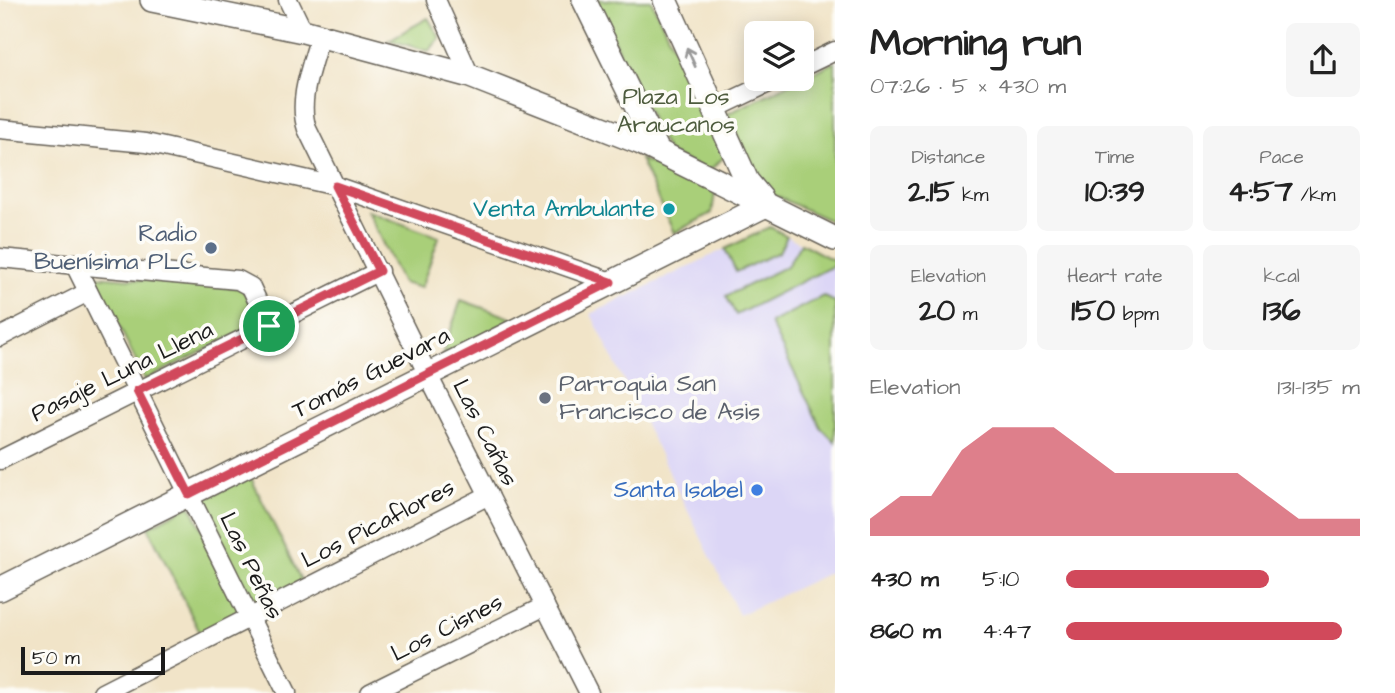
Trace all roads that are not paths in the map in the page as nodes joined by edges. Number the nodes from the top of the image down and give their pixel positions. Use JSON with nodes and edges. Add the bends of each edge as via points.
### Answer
{"nodes":[{"id":1,"x":152,"y":0,"type":"edge"},
{"id":2,"x":288,"y":0,"type":"edge"},
{"id":3,"x":436,"y":0,"type":"edge"},
{"id":4,"x":584,"y":0,"type":"edge"},
{"id":5,"x":668,"y":1,"type":"edge"},
{"id":6,"x":311,"y":34,"type":"junction"},
{"id":7,"x":835,"y":51,"type":"edge"},
{"id":8,"x":814,"y":61,"type":"edge"},
{"id":9,"x":470,"y":76,"type":"junction"},
{"id":10,"x":752,"y":91,"type":"edge"},
{"id":11,"x":714,"y":109,"type":"junction"},
{"id":12,"x":0,"y":129,"type":"edge"},
{"id":13,"x":658,"y":150,"type":"junction"},
{"id":14,"x":335,"y":186,"type":"junction"},
{"id":15,"x":766,"y":205,"type":"junction"},
{"id":16,"x":835,"y":239,"type":"edge"},
{"id":17,"x":0,"y":258,"type":"edge"},
{"id":18,"x":74,"y":263,"type":"junction"},
{"id":19,"x":379,"y":271,"type":"junction"},
{"id":20,"x":611,"y":282,"type":"junction"},
{"id":21,"x":88,"y":292,"type":"junction"},
{"id":22,"x":269,"y":326,"type":"junction"},
{"id":23,"x":0,"y":337,"type":"edge"},
{"id":24,"x":428,"y":374,"type":"junction"},
{"id":25,"x":137,"y":391,"type":"junction"},
{"id":26,"x":0,"y":460,"type":"edge"},
{"id":27,"x":189,"y":494,"type":"junction"},
{"id":28,"x":489,"y":495,"type":"junction"},
{"id":29,"x":0,"y":589,"type":"edge"},
{"id":30,"x":545,"y":606,"type":"junction"},
{"id":31,"x":250,"y":617,"type":"junction"},
{"id":32,"x":102,"y":693,"type":"edge"},
{"id":33,"x":287,"y":693,"type":"edge"},
{"id":34,"x":370,"y":693,"type":"edge"},
{"id":35,"x":589,"y":693,"type":"edge"}],
"edges":[{"from":1,"to":6,"type":"main road"},
{"from":2,"to":6,"type":"street"},
{"from":3,"to":9,"type":"street"},
{"from":4,"to":13,"type":"main road"},
{"from":11,"to":5,"type":"main road","one_way":true},
{"from":6,"to":9,"type":"main road"},
{"from":6,"to":14,"type":"street","name":"Las Cañas","via":[[304,114]]},
{"from":7,"to":8,"type":"street"},
{"from":9,"to":13,"type":"main road"},
{"from":10,"to":11,"type":"street"},
{"from":11,"to":15,"type":"main road","via":[[747,181]]},
{"from":12,"to":14,"type":"street","via":[[146,143]]},
{"from":13,"to":15,"type":"main road"},
{"from":14,"to":19,"type":"street","name":"Las Cañas"},
{"from":14,"to":20,"type":"street"},
{"from":15,"to":16,"type":"main road"},
{"from":15,"to":20,"type":"main road","name":"Tomás Guevara"},
{"from":17,"to":18,"type":"street"},
{"from":18,"to":21,"type":"street","name":"Las Peñas"},
{"from":18,"to":22,"type":"street","via":[[238,280],[251,287]]},
{"from":19,"to":22,"type":"street","name":"Pasaje Luna Llena"},
{"from":19,"to":24,"type":"street","name":"Las Cañas"},
{"from":20,"to":24,"type":"main road","name":"Tomás Guevara"},
{"from":21,"to":23,"type":"street"},
{"from":21,"to":25,"type":"street","name":"Las Peñas"},
{"from":22,"to":25,"type":"street","name":"Pasaje Luna Llena"},
{"from":24,"to":27,"type":"main road","name":"Tomás Guevara"},
{"from":24,"to":28,"type":"street","name":"Las Cañas"},
{"from":25,"to":26,"type":"street","name":"Pasaje Luna Llena"},
{"from":25,"to":27,"type":"street","name":"Las Peñas"},
{"from":27,"to":29,"type":"main road","name":"Tomás Guevara"},
{"from":27,"to":31,"type":"street","name":"Las Peñas"},
{"from":28,"to":30,"type":"street","name":"Las Cañas"},
{"from":28,"to":31,"type":"street","name":"Los Picaflores"},
{"from":30,"to":34,"type":"street","name":"Los Cisnes"},
{"from":30,"to":35,"type":"street","name":"Las Cañas"},
{"from":31,"to":32,"type":"street","name":"Los Picaflores"},
{"from":31,"to":33,"type":"street","name":"Las Peñas"}]}
